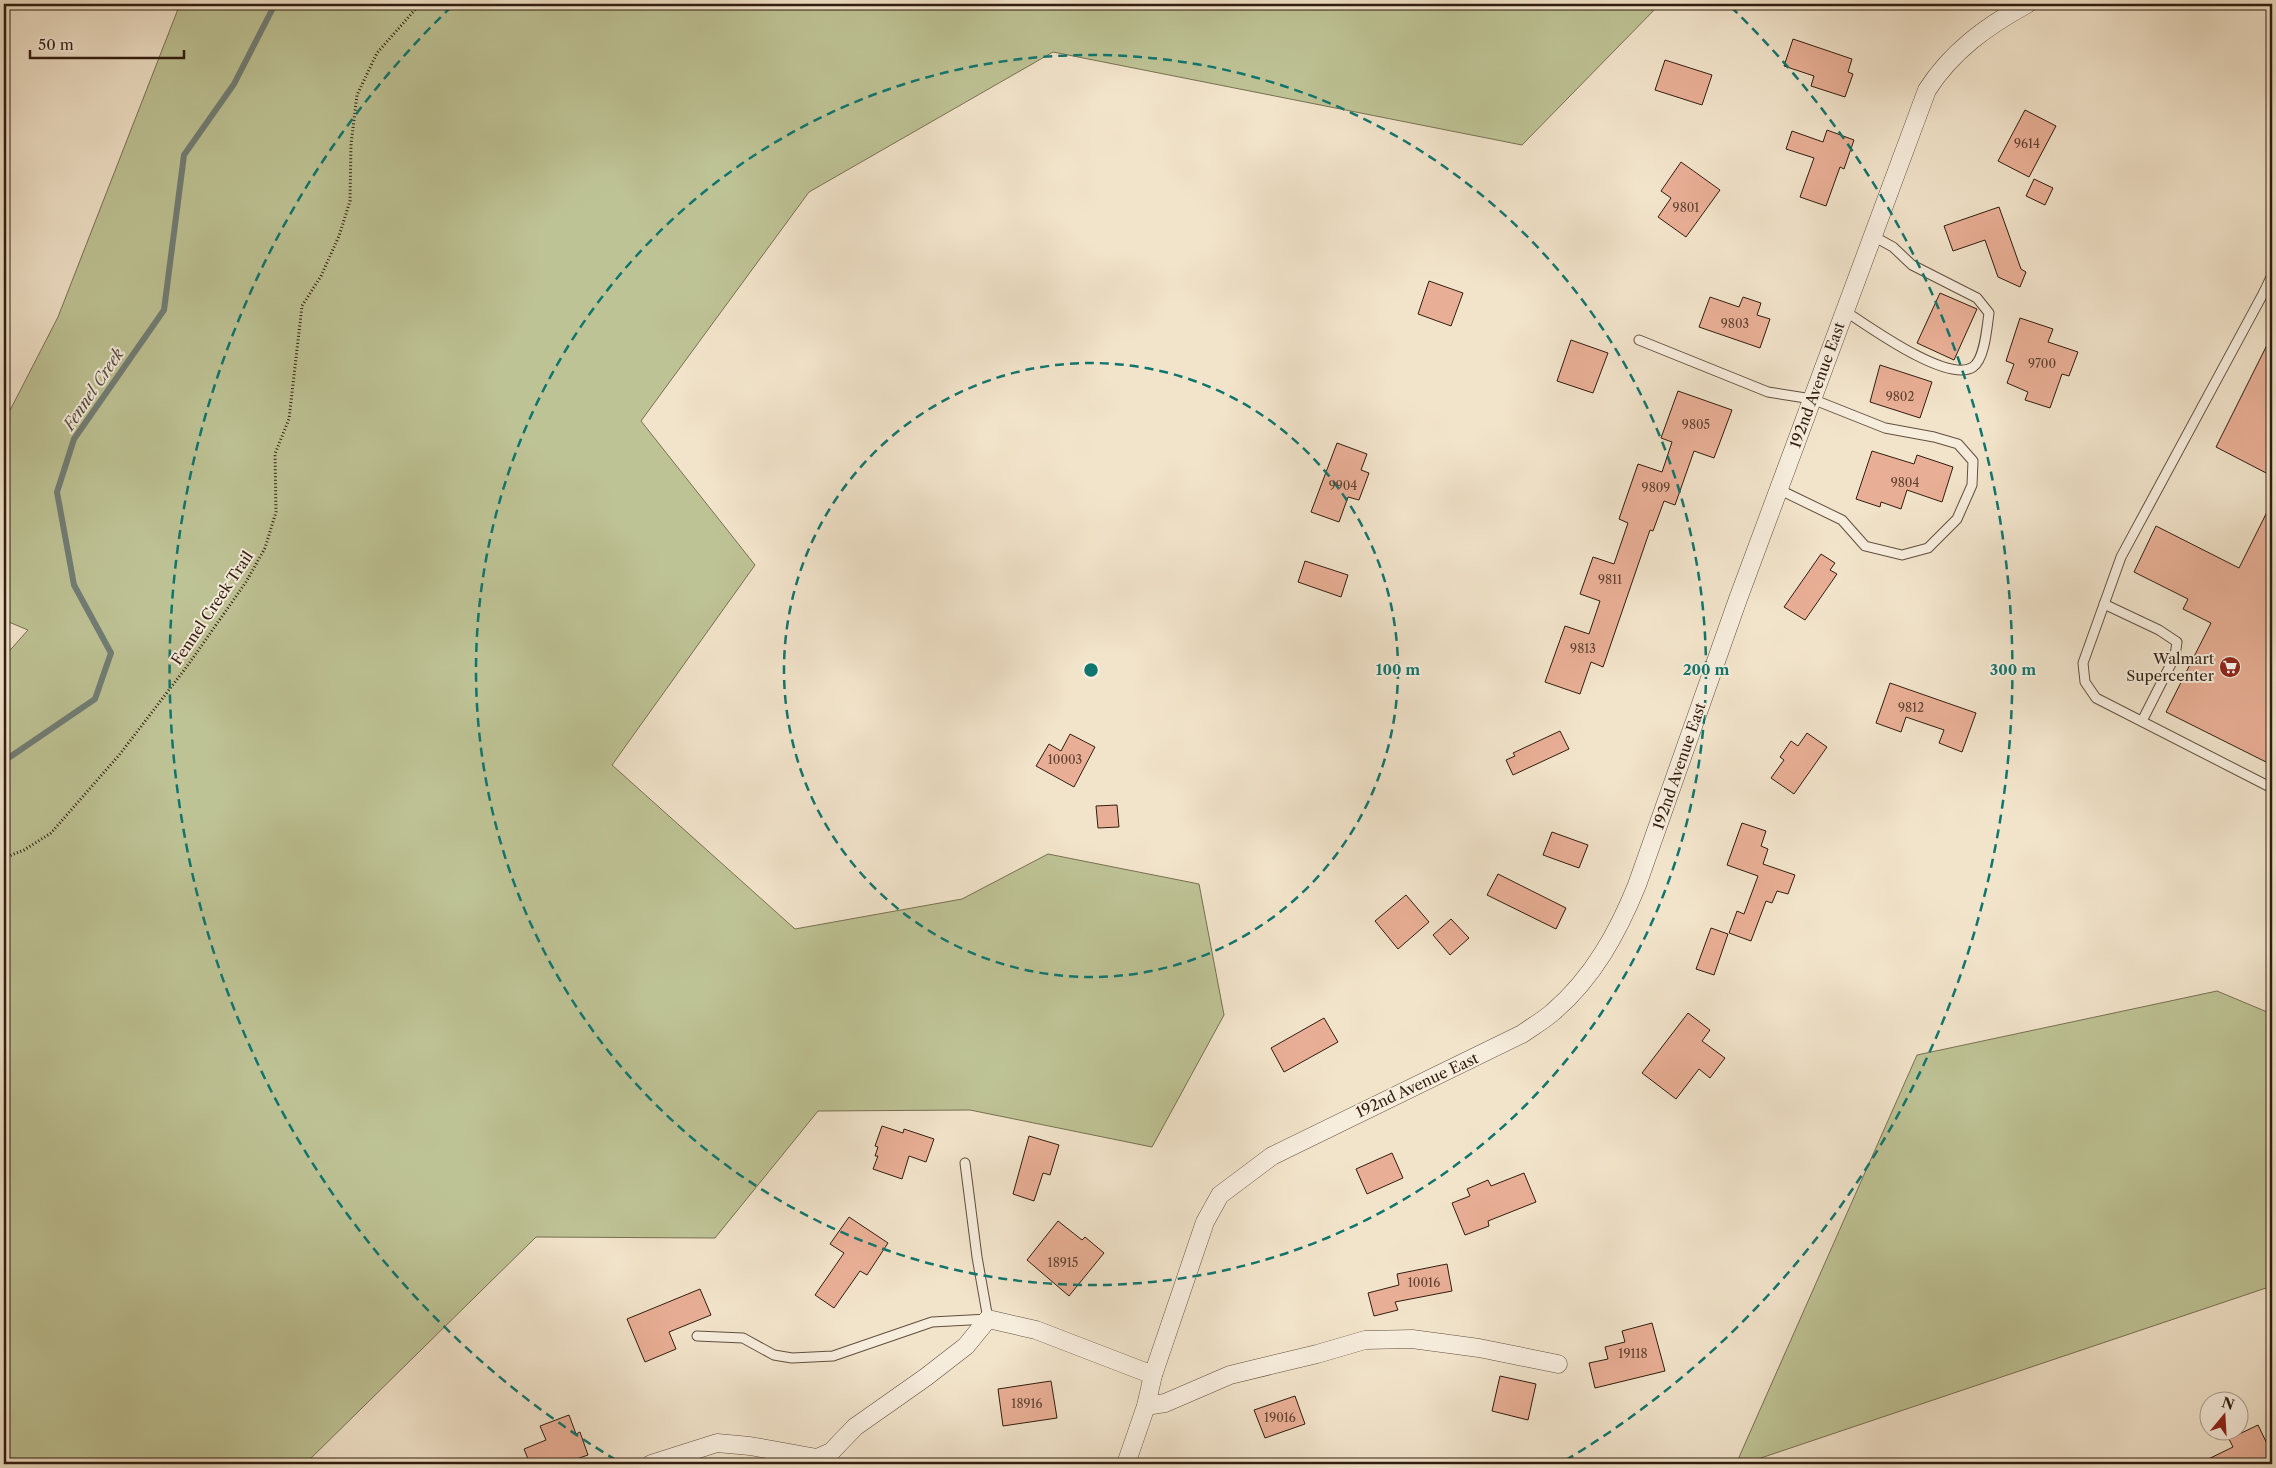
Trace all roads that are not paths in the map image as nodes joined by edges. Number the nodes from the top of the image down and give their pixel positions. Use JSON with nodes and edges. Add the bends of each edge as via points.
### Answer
{"nodes":[{"id":1,"x":2027,"y":4,"type":"edge"},
{"id":2,"x":1873,"y":236,"type":"junction"},
{"id":3,"x":2272,"y":275,"type":"edge"},
{"id":4,"x":2268,"y":294,"type":"edge"},
{"id":5,"x":1845,"y":311,"type":"junction"},
{"id":6,"x":1640,"y":340,"type":"dead end"},
{"id":7,"x":1812,"y":399,"type":"junction"},
{"id":8,"x":1778,"y":490,"type":"junction"},
{"id":9,"x":2104,"y":604,"type":"junction"},
{"id":10,"x":2142,"y":721,"type":"junction"},
{"id":11,"x":2272,"y":788,"type":"edge"},
{"id":12,"x":965,"y":1163,"type":"dead end"},
{"id":13,"x":988,"y":1320,"type":"junction"},
{"id":14,"x":697,"y":1336,"type":"dead end"},
{"id":15,"x":1558,"y":1364,"type":"dead end"},
{"id":16,"x":1154,"y":1375,"type":"junction"},
{"id":17,"x":1146,"y":1406,"type":"junction"},
{"id":18,"x":651,"y":1464,"type":"edge"},
{"id":19,"x":1126,"y":1464,"type":"edge"}],
"edges":[{"from":1,"to":2,"type":"street","name":"192nd Avenue East","via":[[1991,24],[1969,41],[1939,72],[1927,90]]},
{"from":2,"to":5,"type":"street","name":"192nd Avenue East"},
{"from":2,"to":5,"type":"lane","via":[[1893,247],[1912,265],[1977,298],[1989,313],[1983,350],[1975,366],[1962,372],[1941,367],[1917,356]]},
{"from":3,"to":4,"type":"lane"},
{"from":4,"to":9,"type":"lane","via":[[2121,557]]},
{"from":5,"to":7,"type":"street","name":"192nd Avenue East"},
{"from":6,"to":7,"type":"lane","via":[[1768,392]]},
{"from":7,"to":8,"type":"street","name":"192nd Avenue East"},
{"from":7,"to":8,"type":"lane","via":[[1885,428],[1958,444],[1973,462],[1972,485],[1957,519],[1928,548],[1902,555],[1865,546],[1842,520]]},
{"from":8,"to":16,"type":"street","name":"192nd Avenue East","via":[[1637,884],[1622,920],[1599,959],[1577,989],[1553,1013],[1522,1034],[1272,1156],[1220,1195],[1205,1222]]},
{"from":9,"to":10,"type":"lane","via":[[2083,662],[2084,682],[2096,698]]},
{"from":9,"to":10,"type":"lane","via":[[2177,642],[2175,656]]},
{"from":10,"to":11,"type":"lane"},
{"from":12,"to":13,"type":"lane"},
{"from":13,"to":14,"type":"lane","via":[[932,1322],[833,1356],[792,1358],[774,1355],[743,1338]]},
{"from":13,"to":16,"type":"street","via":[[1036,1330]]},
{"from":13,"to":18,"type":"street","via":[[966,1346],[855,1427],[831,1452],[817,1458],[717,1443]]},
{"from":15,"to":17,"type":"street","via":[[1412,1339],[1365,1340],[1230,1375],[1164,1403]]},
{"from":16,"to":17,"type":"street","name":"192nd Avenue East"},
{"from":17,"to":19,"type":"street"}]}
